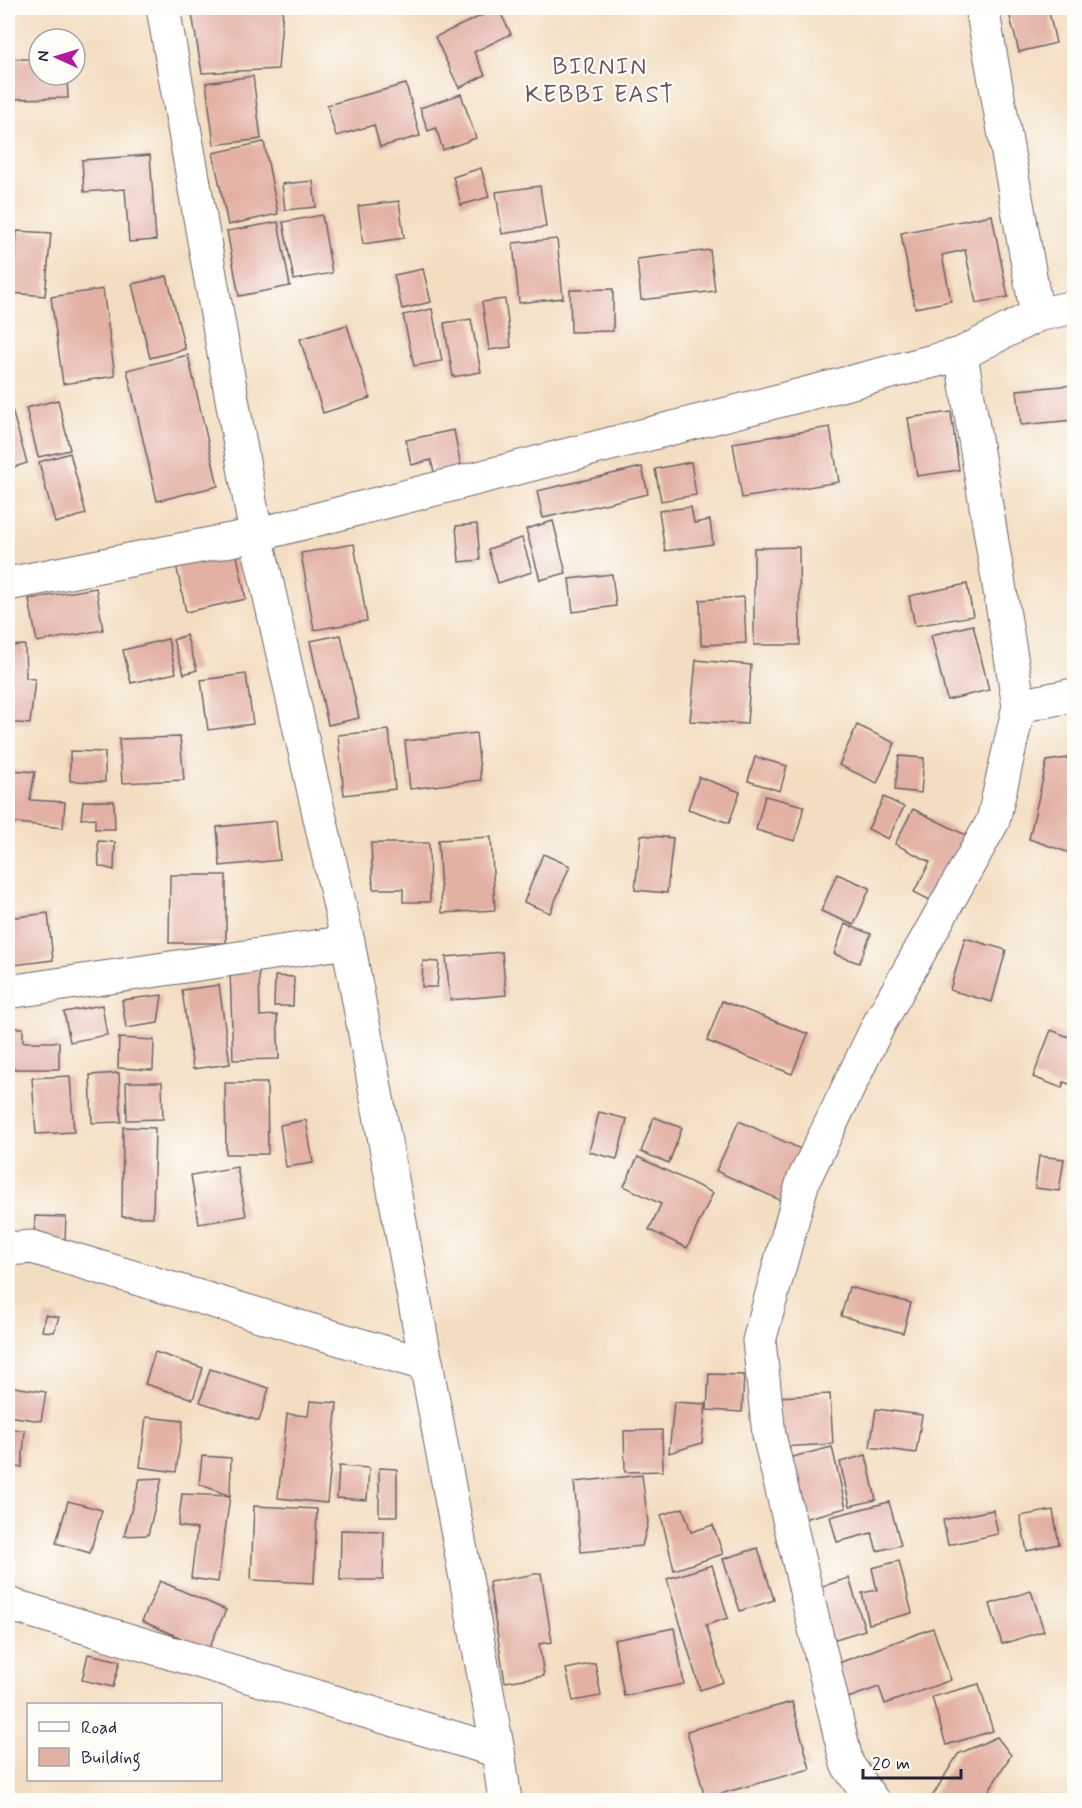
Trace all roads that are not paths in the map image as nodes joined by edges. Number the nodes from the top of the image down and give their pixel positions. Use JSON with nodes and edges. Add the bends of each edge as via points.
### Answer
{"nodes":[{"id":1,"x":163,"y":8,"type":"edge"},
{"id":2,"x":982,"y":8,"type":"edge"},
{"id":3,"x":1074,"y":307,"type":"edge"},
{"id":4,"x":1037,"y":315,"type":"junction"},
{"id":5,"x":961,"y":354,"type":"junction"},
{"id":6,"x":256,"y":535,"type":"junction"},
{"id":7,"x":8,"y":584,"type":"edge"},
{"id":8,"x":1074,"y":695,"type":"edge"},
{"id":9,"x":1019,"y":706,"type":"junction"},
{"id":10,"x":348,"y":942,"type":"junction"},
{"id":11,"x":8,"y":992,"type":"edge"},
{"id":12,"x":8,"y":1250,"type":"edge"},
{"id":13,"x":427,"y":1365,"type":"junction"},
{"id":14,"x":8,"y":1604,"type":"edge"},
{"id":15,"x":498,"y":1751,"type":"junction"},
{"id":16,"x":505,"y":1800,"type":"edge"},
{"id":17,"x":872,"y":1800,"type":"edge"}],
"edges":[{"from":1,"to":6,"type":"street"},
{"from":2,"to":4,"type":"street"},
{"from":3,"to":4,"type":"street"},
{"from":4,"to":5,"type":"street"},
{"from":5,"to":6,"type":"street"},
{"from":5,"to":9,"type":"street"},
{"from":6,"to":7,"type":"street"},
{"from":6,"to":10,"type":"street"},
{"from":8,"to":9,"type":"street"},
{"from":9,"to":17,"type":"street","via":[[993,821],[879,1024],[803,1181],[759,1341],[769,1435],[847,1764]]},
{"from":10,"to":11,"type":"street"},
{"from":10,"to":13,"type":"street"},
{"from":12,"to":13,"type":"street","via":[[32,1247]]},
{"from":13,"to":15,"type":"street"},
{"from":14,"to":15,"type":"street"},
{"from":15,"to":16,"type":"street"}]}
